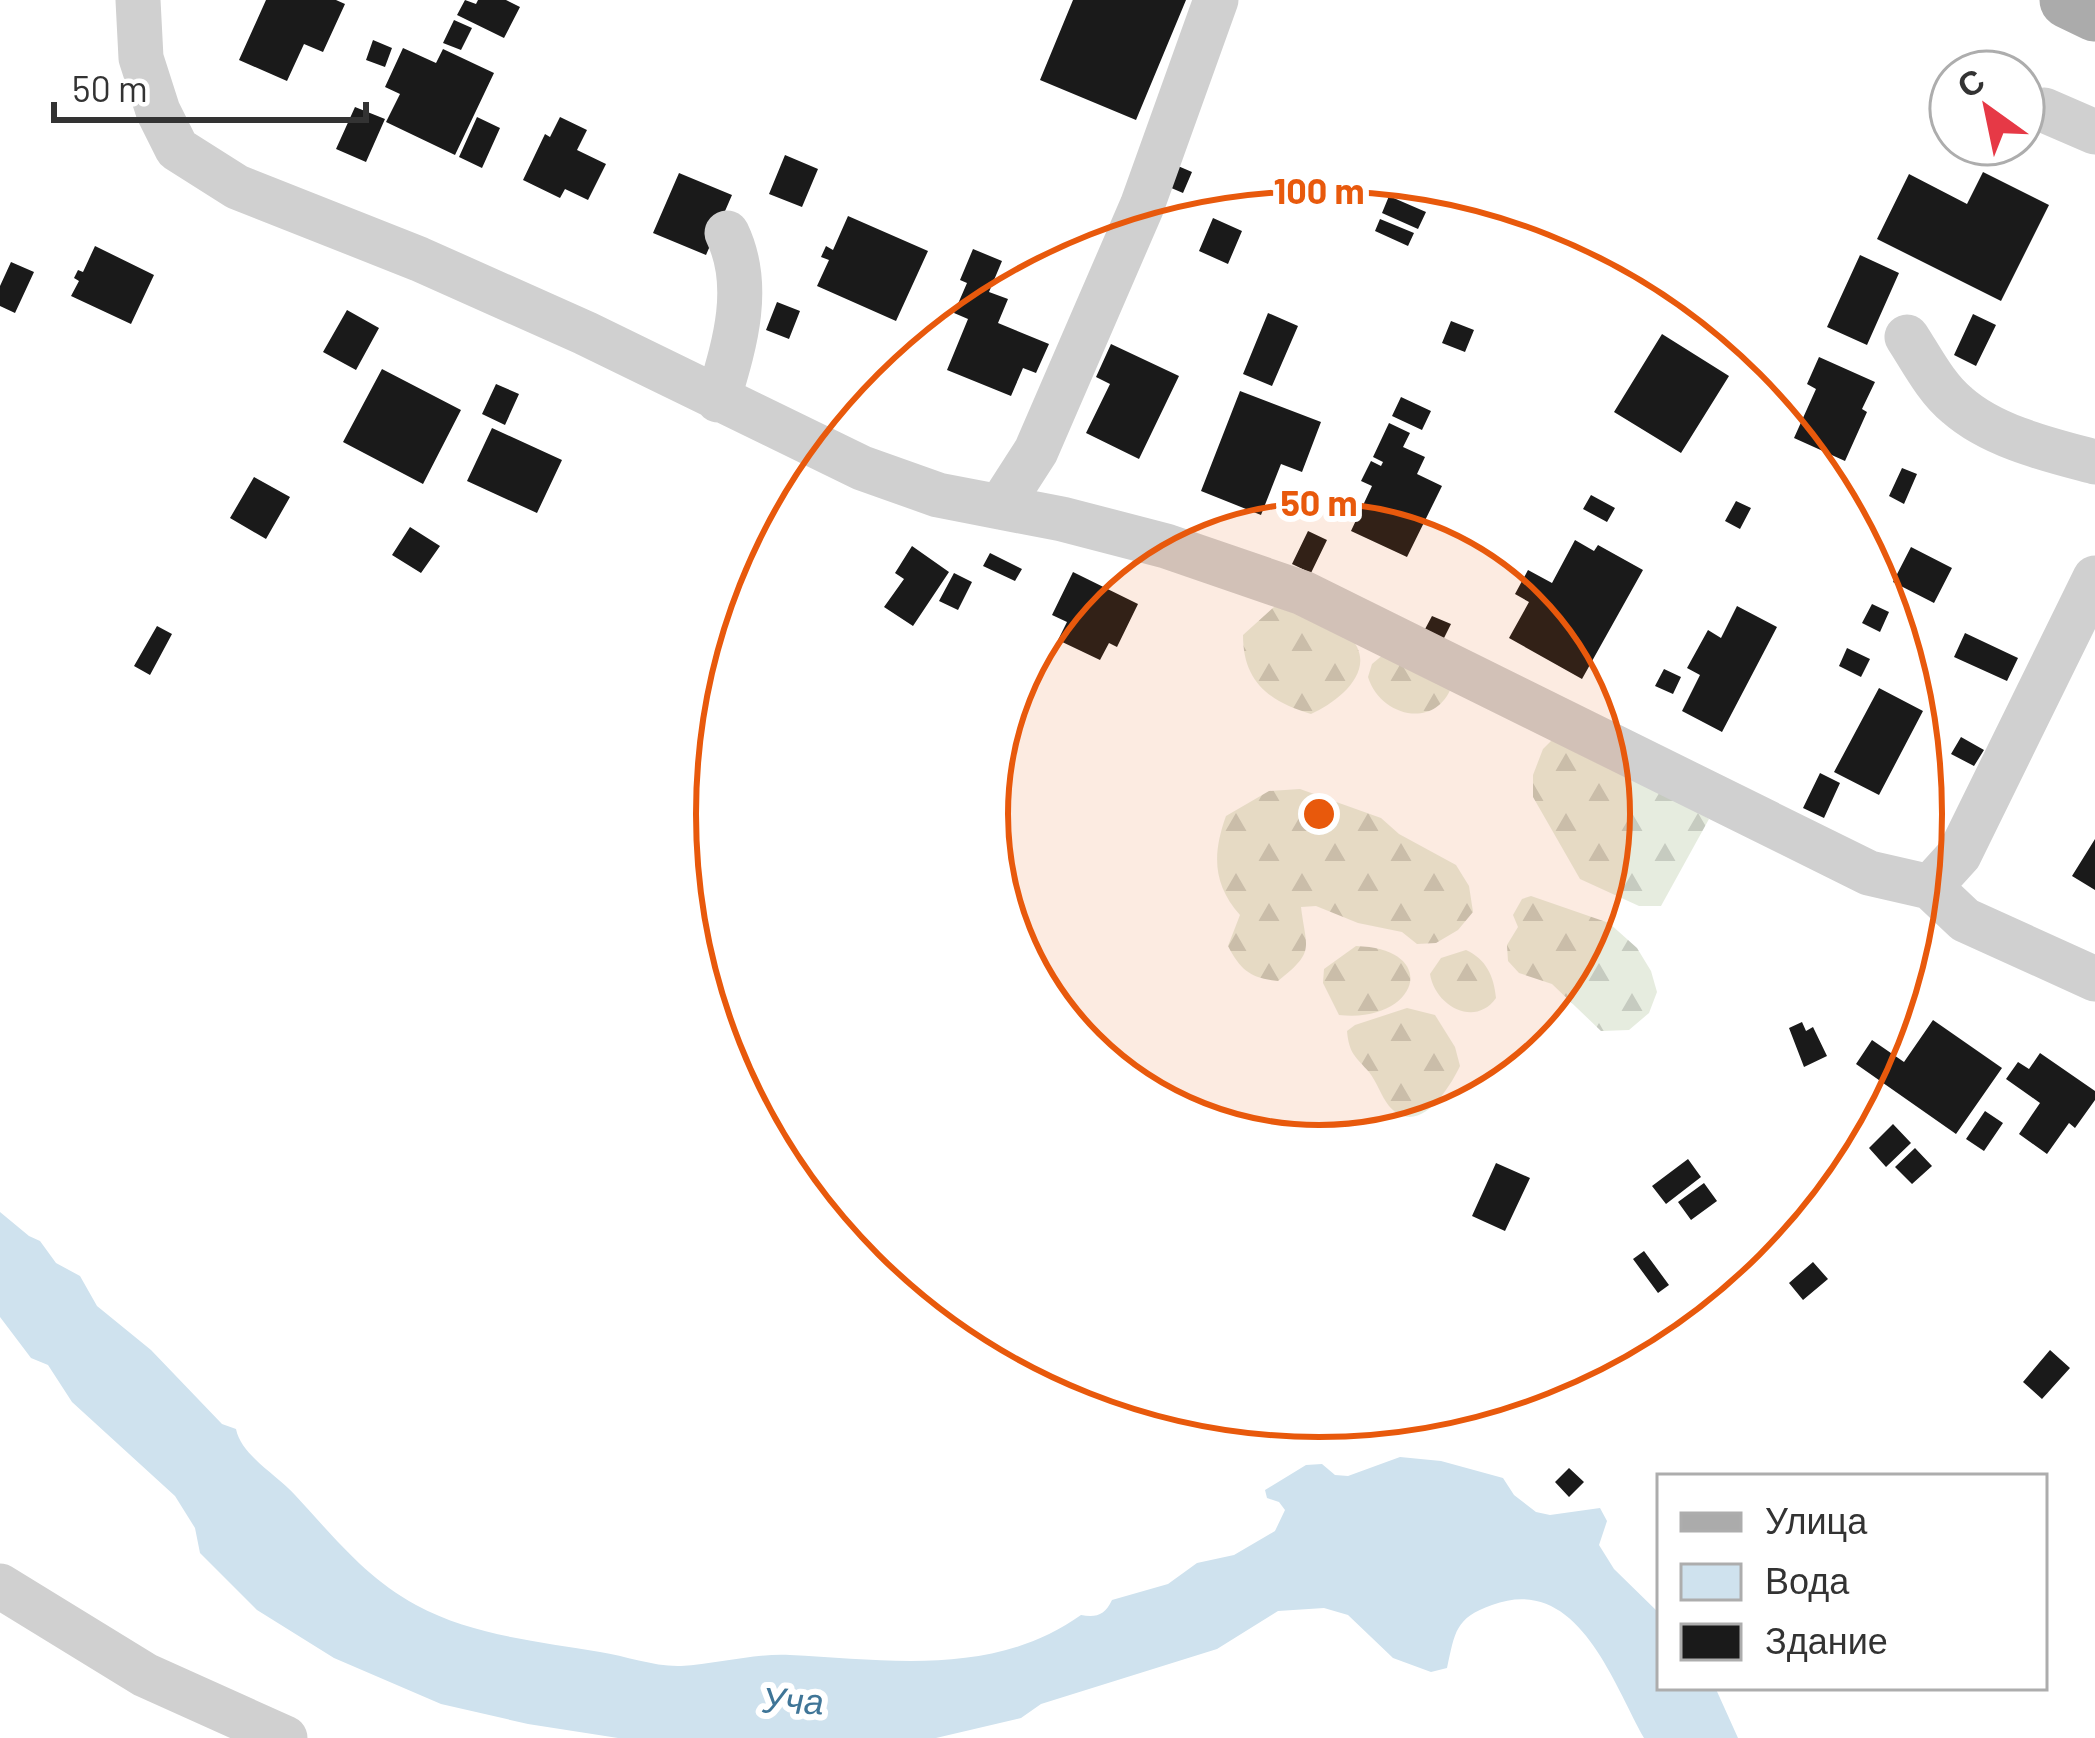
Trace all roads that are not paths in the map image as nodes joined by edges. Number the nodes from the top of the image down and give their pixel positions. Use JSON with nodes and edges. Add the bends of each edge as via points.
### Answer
{"nodes":[{"id":1,"x":138,"y":0,"type":"edge"},
{"id":2,"x":1216,"y":0,"type":"edge"},
{"id":3,"x":2068,"y":0,"type":"edge"},
{"id":4,"x":2095,"y":13,"type":"edge"},
{"id":5,"x":2047,"y":111,"type":"edge"},
{"id":6,"x":2095,"y":132,"type":"edge"},
{"id":7,"x":727,"y":233,"type":"dead end"},
{"id":8,"x":1907,"y":337,"type":"dead end"},
{"id":9,"x":718,"y":400,"type":"junction"},
{"id":10,"x":2095,"y":461,"type":"edge"},
{"id":11,"x":1000,"y":507,"type":"junction"},
{"id":12,"x":2095,"y":578,"type":"edge"},
{"id":13,"x":1930,"y":887,"type":"junction"},
{"id":14,"x":2095,"y":979,"type":"edge"},
{"id":15,"x":0,"y":1586,"type":"edge"},
{"id":16,"x":285,"y":1738,"type":"edge"}],
"edges":[{"from":1,"to":9,"type":"street","via":[[141,58],[177,148],[237,187],[461,277]]},
{"from":2,"to":11,"type":"street","via":[[1133,226],[1036,452]]},
{"from":3,"to":4,"type":"main road"},
{"from":5,"to":6,"type":"street"},
{"from":7,"to":9,"type":"street","via":[[740,282],[734,347]]},
{"from":8,"to":10,"type":"street","via":[[1957,406],[1997,430]]},
{"from":9,"to":11,"type":"street","via":[[862,468]]},
{"from":11,"to":13,"type":"street","via":[[1166,545],[1303,593],[1869,874]]},
{"from":12,"to":13,"type":"street","via":[[1960,855]]},
{"from":13,"to":14,"type":"street","via":[[1965,920]]},
{"from":15,"to":16,"type":"street","via":[[145,1675]]}]}
